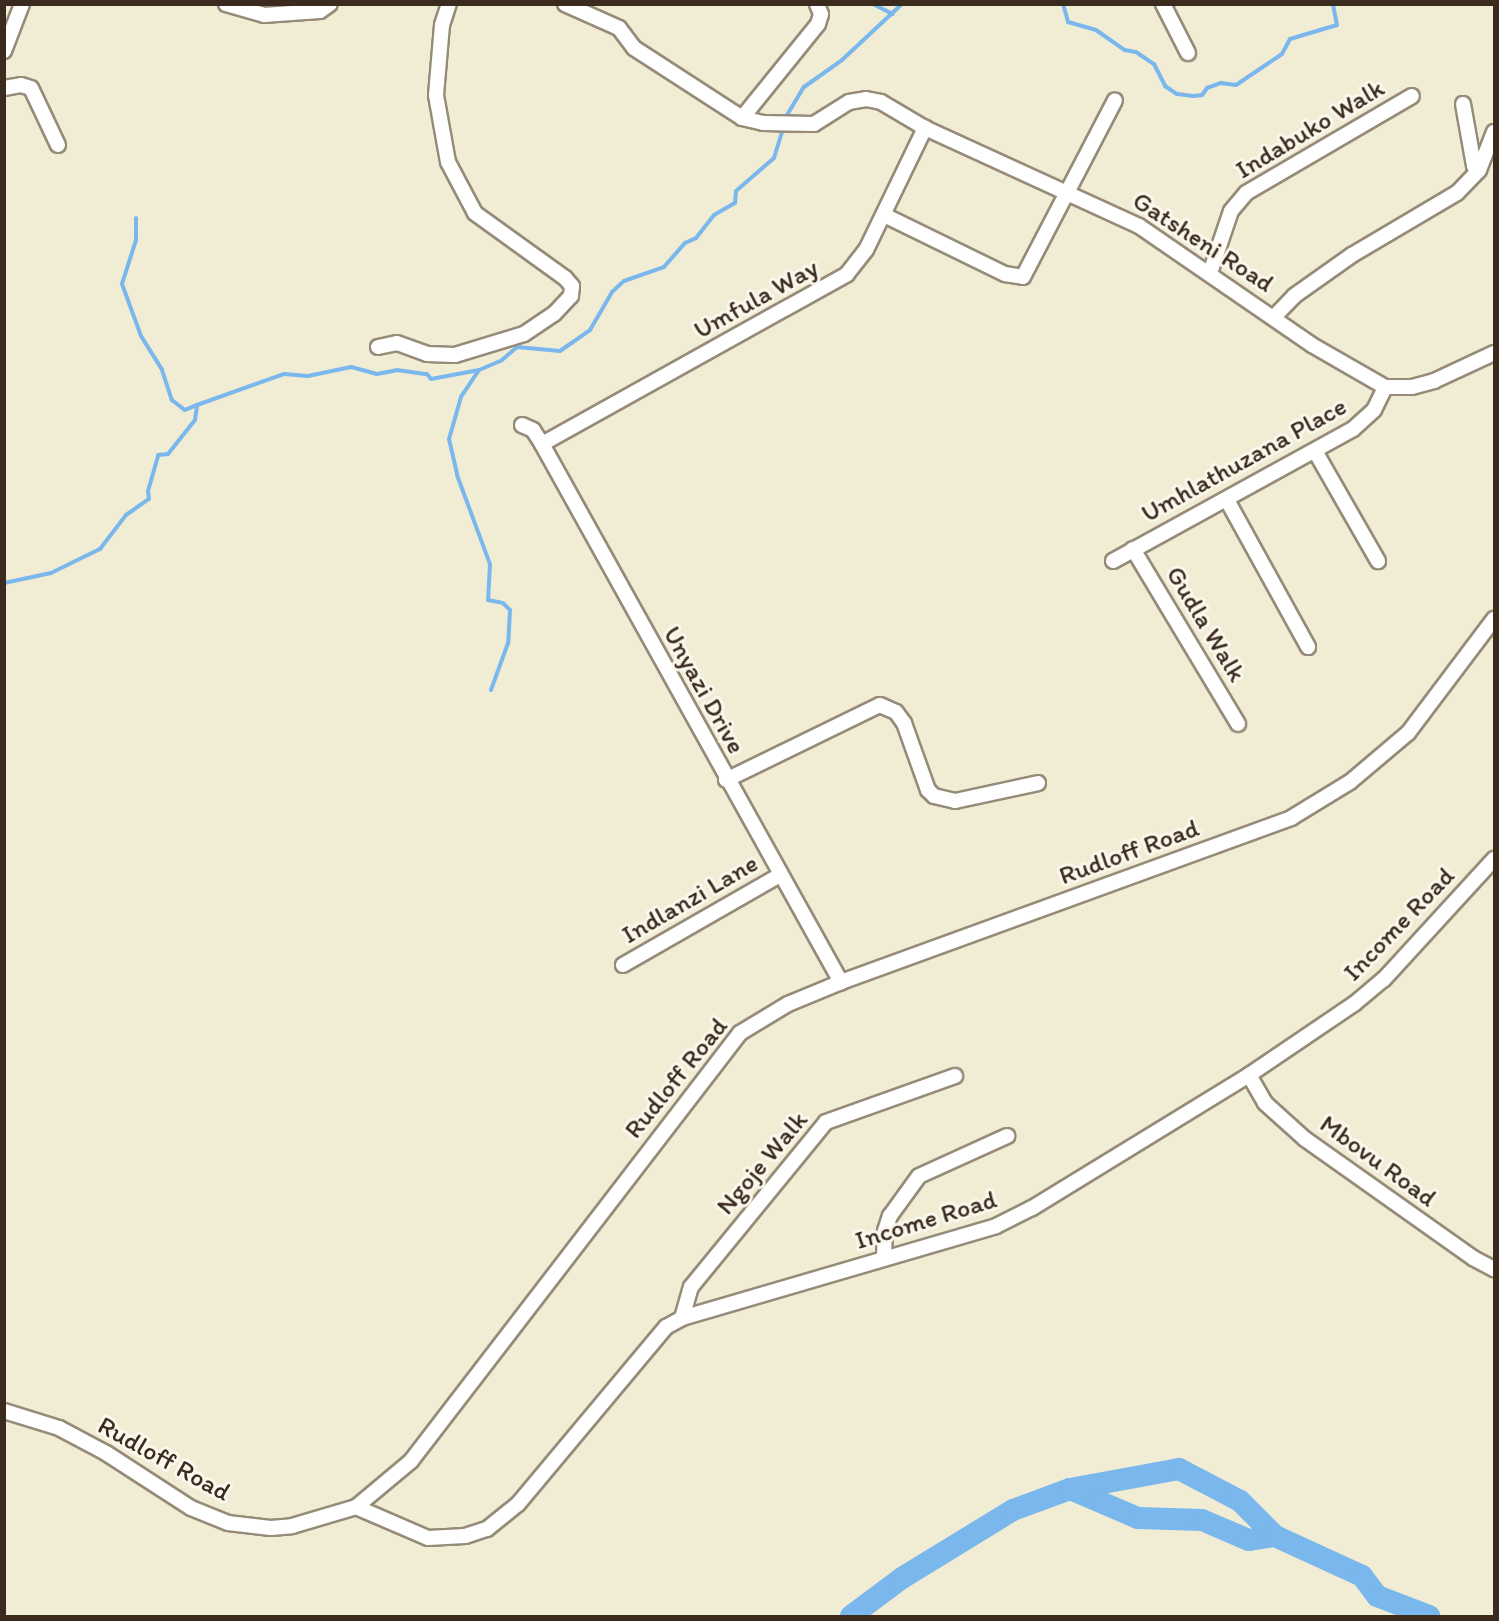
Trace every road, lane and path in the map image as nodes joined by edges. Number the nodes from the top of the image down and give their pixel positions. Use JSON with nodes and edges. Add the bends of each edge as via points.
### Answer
{"nodes":[{"id":1,"x":22,"y":4,"type":"edge"},
{"id":2,"x":226,"y":4,"type":"edge"},
{"id":3,"x":330,"y":4,"type":"edge"},
{"id":4,"x":449,"y":4,"type":"edge"},
{"id":5,"x":565,"y":4,"type":"edge"},
{"id":6,"x":818,"y":4,"type":"edge"},
{"id":7,"x":1163,"y":4,"type":"edge"},
{"id":8,"x":4,"y":51,"type":"edge"},
{"id":9,"x":1188,"y":53,"type":"dead end"},
{"id":10,"x":4,"y":88,"type":"edge"},
{"id":11,"x":1412,"y":96,"type":"dead end"},
{"id":12,"x":1115,"y":100,"type":"dead end"},
{"id":13,"x":1463,"y":104,"type":"dead end"},
{"id":14,"x":742,"y":118,"type":"junction"},
{"id":15,"x":925,"y":128,"type":"junction"},
{"id":16,"x":1494,"y":132,"type":"edge"},
{"id":17,"x":58,"y":144,"type":"dead end"},
{"id":18,"x":1479,"y":170,"type":"junction"},
{"id":19,"x":1065,"y":190,"type":"junction"},
{"id":20,"x":884,"y":215,"type":"junction"},
{"id":21,"x":1210,"y":273,"type":"junction"},
{"id":22,"x":1274,"y":316,"type":"junction"},
{"id":23,"x":378,"y":347,"type":"dead end"},
{"id":24,"x":1494,"y":353,"type":"edge"},
{"id":25,"x":1385,"y":387,"type":"junction"},
{"id":26,"x":522,"y":425,"type":"dead end"},
{"id":27,"x":542,"y":444,"type":"junction"},
{"id":28,"x":1315,"y":451,"type":"junction"},
{"id":29,"x":1227,"y":500,"type":"junction"},
{"id":30,"x":1133,"y":549,"type":"junction"},
{"id":31,"x":1113,"y":561,"type":"dead end"},
{"id":32,"x":1378,"y":561,"type":"dead end"},
{"id":33,"x":1494,"y":619,"type":"edge"},
{"id":34,"x":1308,"y":647,"type":"dead end"},
{"id":35,"x":1238,"y":724,"type":"dead end"},
{"id":36,"x":726,"y":780,"type":"junction"},
{"id":37,"x":1038,"y":783,"type":"dead end"},
{"id":38,"x":1494,"y":859,"type":"edge"},
{"id":39,"x":780,"y":875,"type":"junction"},
{"id":40,"x":623,"y":965,"type":"dead end"},
{"id":41,"x":842,"y":981,"type":"junction"},
{"id":42,"x":1249,"y":1075,"type":"junction"},
{"id":43,"x":955,"y":1076,"type":"dead end"},
{"id":44,"x":1007,"y":1136,"type":"dead end"},
{"id":45,"x":884,"y":1257,"type":"junction"},
{"id":46,"x":1494,"y":1269,"type":"edge"},
{"id":47,"x":682,"y":1318,"type":"junction"},
{"id":48,"x":4,"y":1411,"type":"edge"},
{"id":49,"x":356,"y":1508,"type":"junction"}],
"edges":[{"from":1,"to":8,"type":"street"},
{"from":2,"to":3,"type":"street","via":[[264,15],[320,10]]},
{"from":4,"to":23,"type":"street","via":[[442,25],[436,95],[448,162],[475,213],[565,278],[572,286],[571,296],[554,314],[524,334],[455,355],[427,354],[397,343]]},
{"from":5,"to":14,"type":"street","via":[[611,23],[634,48]]},
{"from":6,"to":14,"type":"street","via":[[821,20],[815,29]]},
{"from":7,"to":9,"type":"street"},
{"from":10,"to":17,"type":"street","via":[[32,88]]},
{"from":11,"to":21,"type":"street","name":"Indabuko Walk","via":[[1246,193],[1226,222]]},
{"from":12,"to":19,"type":"street"},
{"from":13,"to":18,"type":"street","via":[[1474,166]]},
{"from":14,"to":15,"type":"street","name":"Gatsheni Road","via":[[763,123],[813,124],[849,102],[866,99],[881,102]]},
{"from":15,"to":19,"type":"street","name":"Gatsheni Road"},
{"from":15,"to":20,"type":"street","name":"Umfula Way"},
{"from":16,"to":18,"type":"street"},
{"from":18,"to":22,"type":"street","via":[[1457,193],[1352,255],[1294,296]]},
{"from":19,"to":20,"type":"street","via":[[1023,277],[1005,274]]},
{"from":19,"to":21,"type":"street","name":"Gatsheni Road","via":[[1139,226]]},
{"from":20,"to":27,"type":"street","name":"Umfula Way","via":[[866,250],[837,282]]},
{"from":21,"to":22,"type":"street","name":"Gatsheni Road"},
{"from":22,"to":25,"type":"street","name":"Gatsheni Road","via":[[1365,379]]},
{"from":24,"to":25,"type":"street","name":"Gatsheni Road","via":[[1434,381],[1413,387]]},
{"from":25,"to":28,"type":"street","name":"Umhlathuzana Place","via":[[1365,420]]},
{"from":26,"to":27,"type":"street","name":"Unyazi Drive","via":[[533,430]]},
{"from":27,"to":36,"type":"street","name":"Unyazi Drive"},
{"from":28,"to":29,"type":"street","name":"Umhlathuzana Place"},
{"from":28,"to":32,"type":"street"},
{"from":29,"to":30,"type":"street","name":"Umhlathuzana Place"},
{"from":29,"to":34,"type":"street"},
{"from":30,"to":31,"type":"street","name":"Umhlathuzana Place"},
{"from":30,"to":35,"type":"street","name":"Gudla Walk"},
{"from":33,"to":41,"type":"street","name":"Rudloff Road","via":[[1408,733],[1350,782],[1299,813]]},
{"from":36,"to":37,"type":"street","via":[[880,705],[896,712],[903,723],[928,790],[940,800],[982,797]]},
{"from":36,"to":39,"type":"street","name":"Unyazi Drive"},
{"from":38,"to":42,"type":"street","name":"Income Road","via":[[1372,990]]},
{"from":39,"to":40,"type":"street","name":"Indlanzi Lane"},
{"from":39,"to":41,"type":"street","name":"Unyazi Drive"},
{"from":41,"to":49,"type":"street","name":"Rudloff Road","via":[[762,1017],[723,1051],[411,1461]]},
{"from":42,"to":45,"type":"street","name":"Income Road","via":[[1016,1217]]},
{"from":42,"to":46,"type":"street","name":"Mbovu Road","via":[[1265,1103],[1305,1138]]},
{"from":43,"to":47,"type":"street","name":"Ngoje Walk","via":[[826,1122],[691,1287]]},
{"from":44,"to":45,"type":"street","via":[[919,1176],[890,1216]]},
{"from":45,"to":47,"type":"street","name":"Income Road"},
{"from":47,"to":49,"type":"street","name":"Income Road","via":[[652,1340],[518,1504],[487,1529],[465,1536],[428,1538]]},
{"from":48,"to":49,"type":"street","name":"Rudloff Road","via":[[59,1428],[191,1508],[228,1523],[292,1526]]}]}
